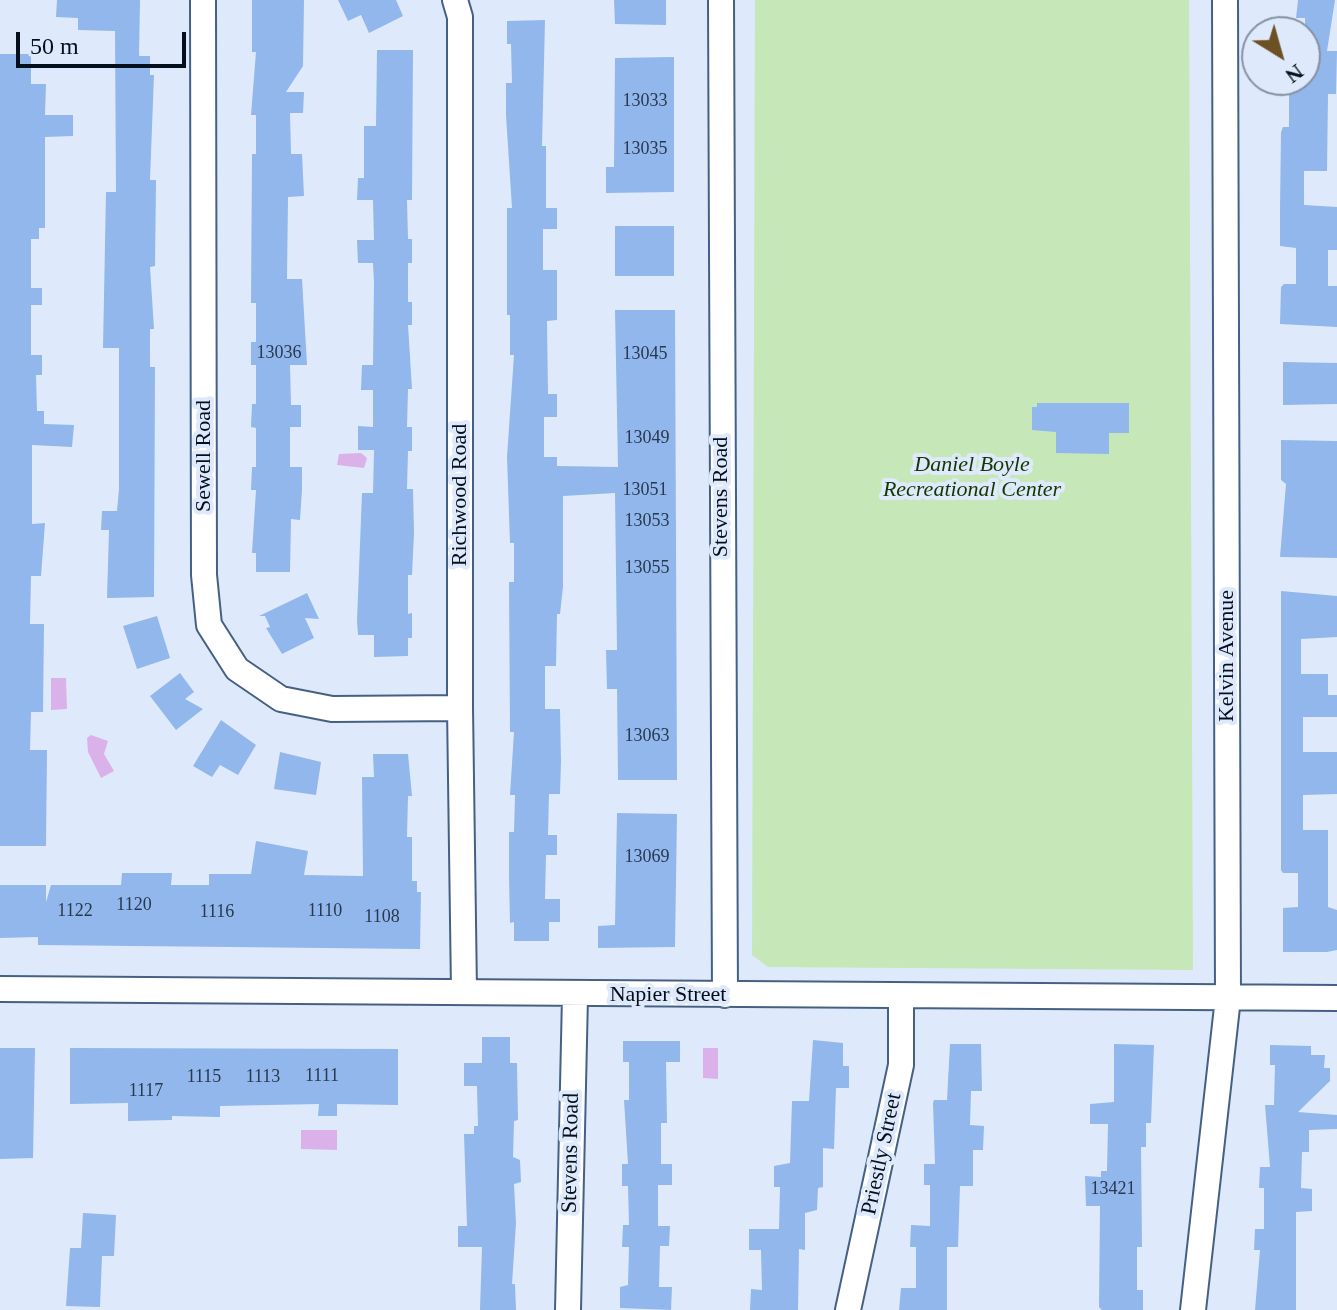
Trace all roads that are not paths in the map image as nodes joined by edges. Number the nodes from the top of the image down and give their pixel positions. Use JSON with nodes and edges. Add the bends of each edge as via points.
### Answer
{"nodes":[{"id":1,"x":203,"y":0,"type":"edge"},
{"id":2,"x":455,"y":0,"type":"edge"},
{"id":3,"x":721,"y":0,"type":"edge"},
{"id":4,"x":1225,"y":0,"type":"edge"},
{"id":5,"x":460,"y":708,"type":"junction"},
{"id":6,"x":0,"y":989,"type":"edge"},
{"id":7,"x":464,"y":991,"type":"junction"},
{"id":8,"x":725,"y":995,"type":"junction"},
{"id":9,"x":575,"y":996,"type":"junction"},
{"id":10,"x":901,"y":996,"type":"junction"},
{"id":11,"x":1228,"y":998,"type":"junction"},
{"id":12,"x":1337,"y":998,"type":"edge"},
{"id":13,"x":568,"y":1310,"type":"edge"},
{"id":14,"x":848,"y":1310,"type":"edge"},
{"id":15,"x":1193,"y":1310,"type":"edge"}],
"edges":[{"from":1,"to":5,"type":"street","name":"Sewell Road","via":[[204,575],[209,625],[237,669],[281,699],[332,709]]},
{"from":2,"to":5,"type":"street","name":"Richwood Road","via":[[460,17]]},
{"from":3,"to":8,"type":"street","name":"Stevens Road"},
{"from":4,"to":11,"type":"street","name":"Kelvin Avenue"},
{"from":5,"to":7,"type":"street","name":"Richwood Road"},
{"from":6,"to":7,"type":"street","name":"Napier Street"},
{"from":7,"to":9,"type":"street","name":"Napier Street"},
{"from":8,"to":9,"type":"street","name":"Napier Street"},
{"from":8,"to":10,"type":"street","name":"Napier Street"},
{"from":9,"to":13,"type":"street","name":"Stevens Road"},
{"from":10,"to":11,"type":"street","name":"Napier Street"},
{"from":10,"to":14,"type":"street","name":"Priestly Street","via":[[901,1065]]},
{"from":11,"to":12,"type":"street","name":"Napier Street"},
{"from":11,"to":15,"type":"street","name":"Kelvin Avenue"}]}
